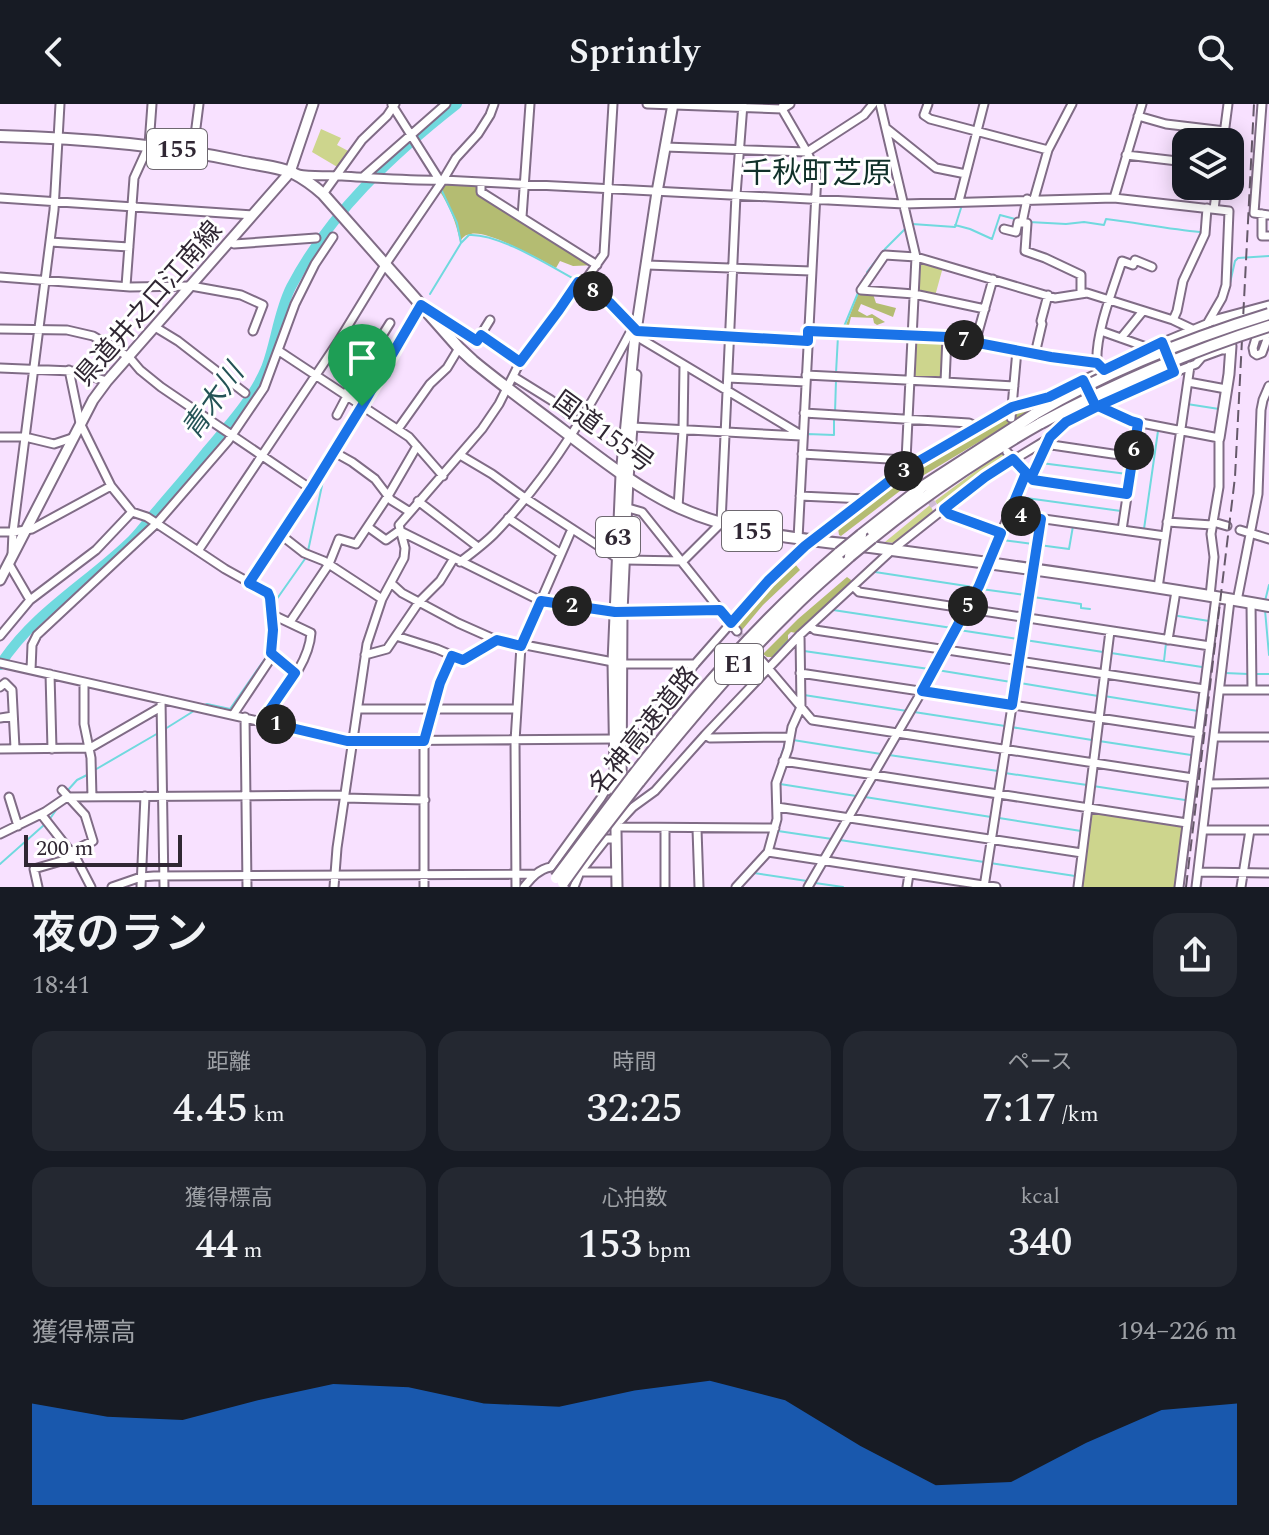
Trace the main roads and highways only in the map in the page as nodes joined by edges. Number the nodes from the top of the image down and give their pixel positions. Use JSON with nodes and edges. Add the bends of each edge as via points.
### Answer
{"nodes":[{"id":1,"x":313,"y":104,"type":"edge"},
{"id":2,"x":673,"y":105,"type":"edge"},
{"id":3,"x":0,"y":136,"type":"edge"},
{"id":4,"x":290,"y":172,"type":"junction"},
{"id":5,"x":1269,"y":306,"type":"edge"},
{"id":6,"x":1269,"y":314,"type":"edge"},
{"id":7,"x":1269,"y":326,"type":"edge"},
{"id":8,"x":636,"y":331,"type":"junction"},
{"id":9,"x":1038,"y":419,"type":"junction"},
{"id":10,"x":1219,"y":438,"type":"road end"},
{"id":11,"x":625,"y":477,"type":"junction"},
{"id":12,"x":621,"y":559,"type":"junction"},
{"id":13,"x":0,"y":580,"type":"edge"},
{"id":14,"x":1269,"y":606,"type":"edge"},
{"id":15,"x":617,"y":663,"type":"junction"},
{"id":16,"x":561,"y":882,"type":"edge"},
{"id":17,"x":617,"y":887,"type":"edge"},
{"id":18,"x":624,"y":887,"type":"edge"}],
"edges":[{"from":1,"to":4,"type":"main road","name":"県道井之口江南線"},
{"from":2,"to":8,"type":"main road","number":"63"},
{"from":3,"to":4,"type":"highway","name":"国道155号","number":"155","via":[[149,145]]},
{"from":4,"to":11,"type":"highway","name":"国道155号","number":"155","via":[[323,194],[473,361]]},
{"from":4,"to":13,"type":"main road","name":"県道井之口江南線","via":[[107,381]]},
{"from":5,"to":10,"type":"main road","via":[[1212,322],[1224,349],[1231,346]]},
{"from":6,"to":9,"type":"highway","name":"名神高速道路","number":"E1","bridge":true,"via":[[1089,385]]},
{"from":7,"to":9,"type":"highway","name":"名神高速道路","number":"E1","bridge":true,"via":[[1216,343]]},
{"from":8,"to":11,"type":"main road","number":"63"},
{"from":8,"to":11,"type":"main road","number":"63","via":[[633,427]]},
{"from":9,"to":16,"type":"highway","name":"名神高速道路","number":"E1","bridge":true,"via":[[867,536],[785,602],[682,712]]},
{"from":11,"to":12,"type":"main road","number":"63"},
{"from":11,"to":12,"type":"main road","number":"63","via":[[628,508]]},
{"from":11,"to":14,"type":"highway","name":"国道155号","number":"155","via":[[678,507],[721,523],[798,539]]},
{"from":12,"to":15,"type":"main road","number":"63"},
{"from":15,"to":17,"type":"main road","number":"63"},
{"from":15,"to":18,"type":"main road","number":"63"}]}
